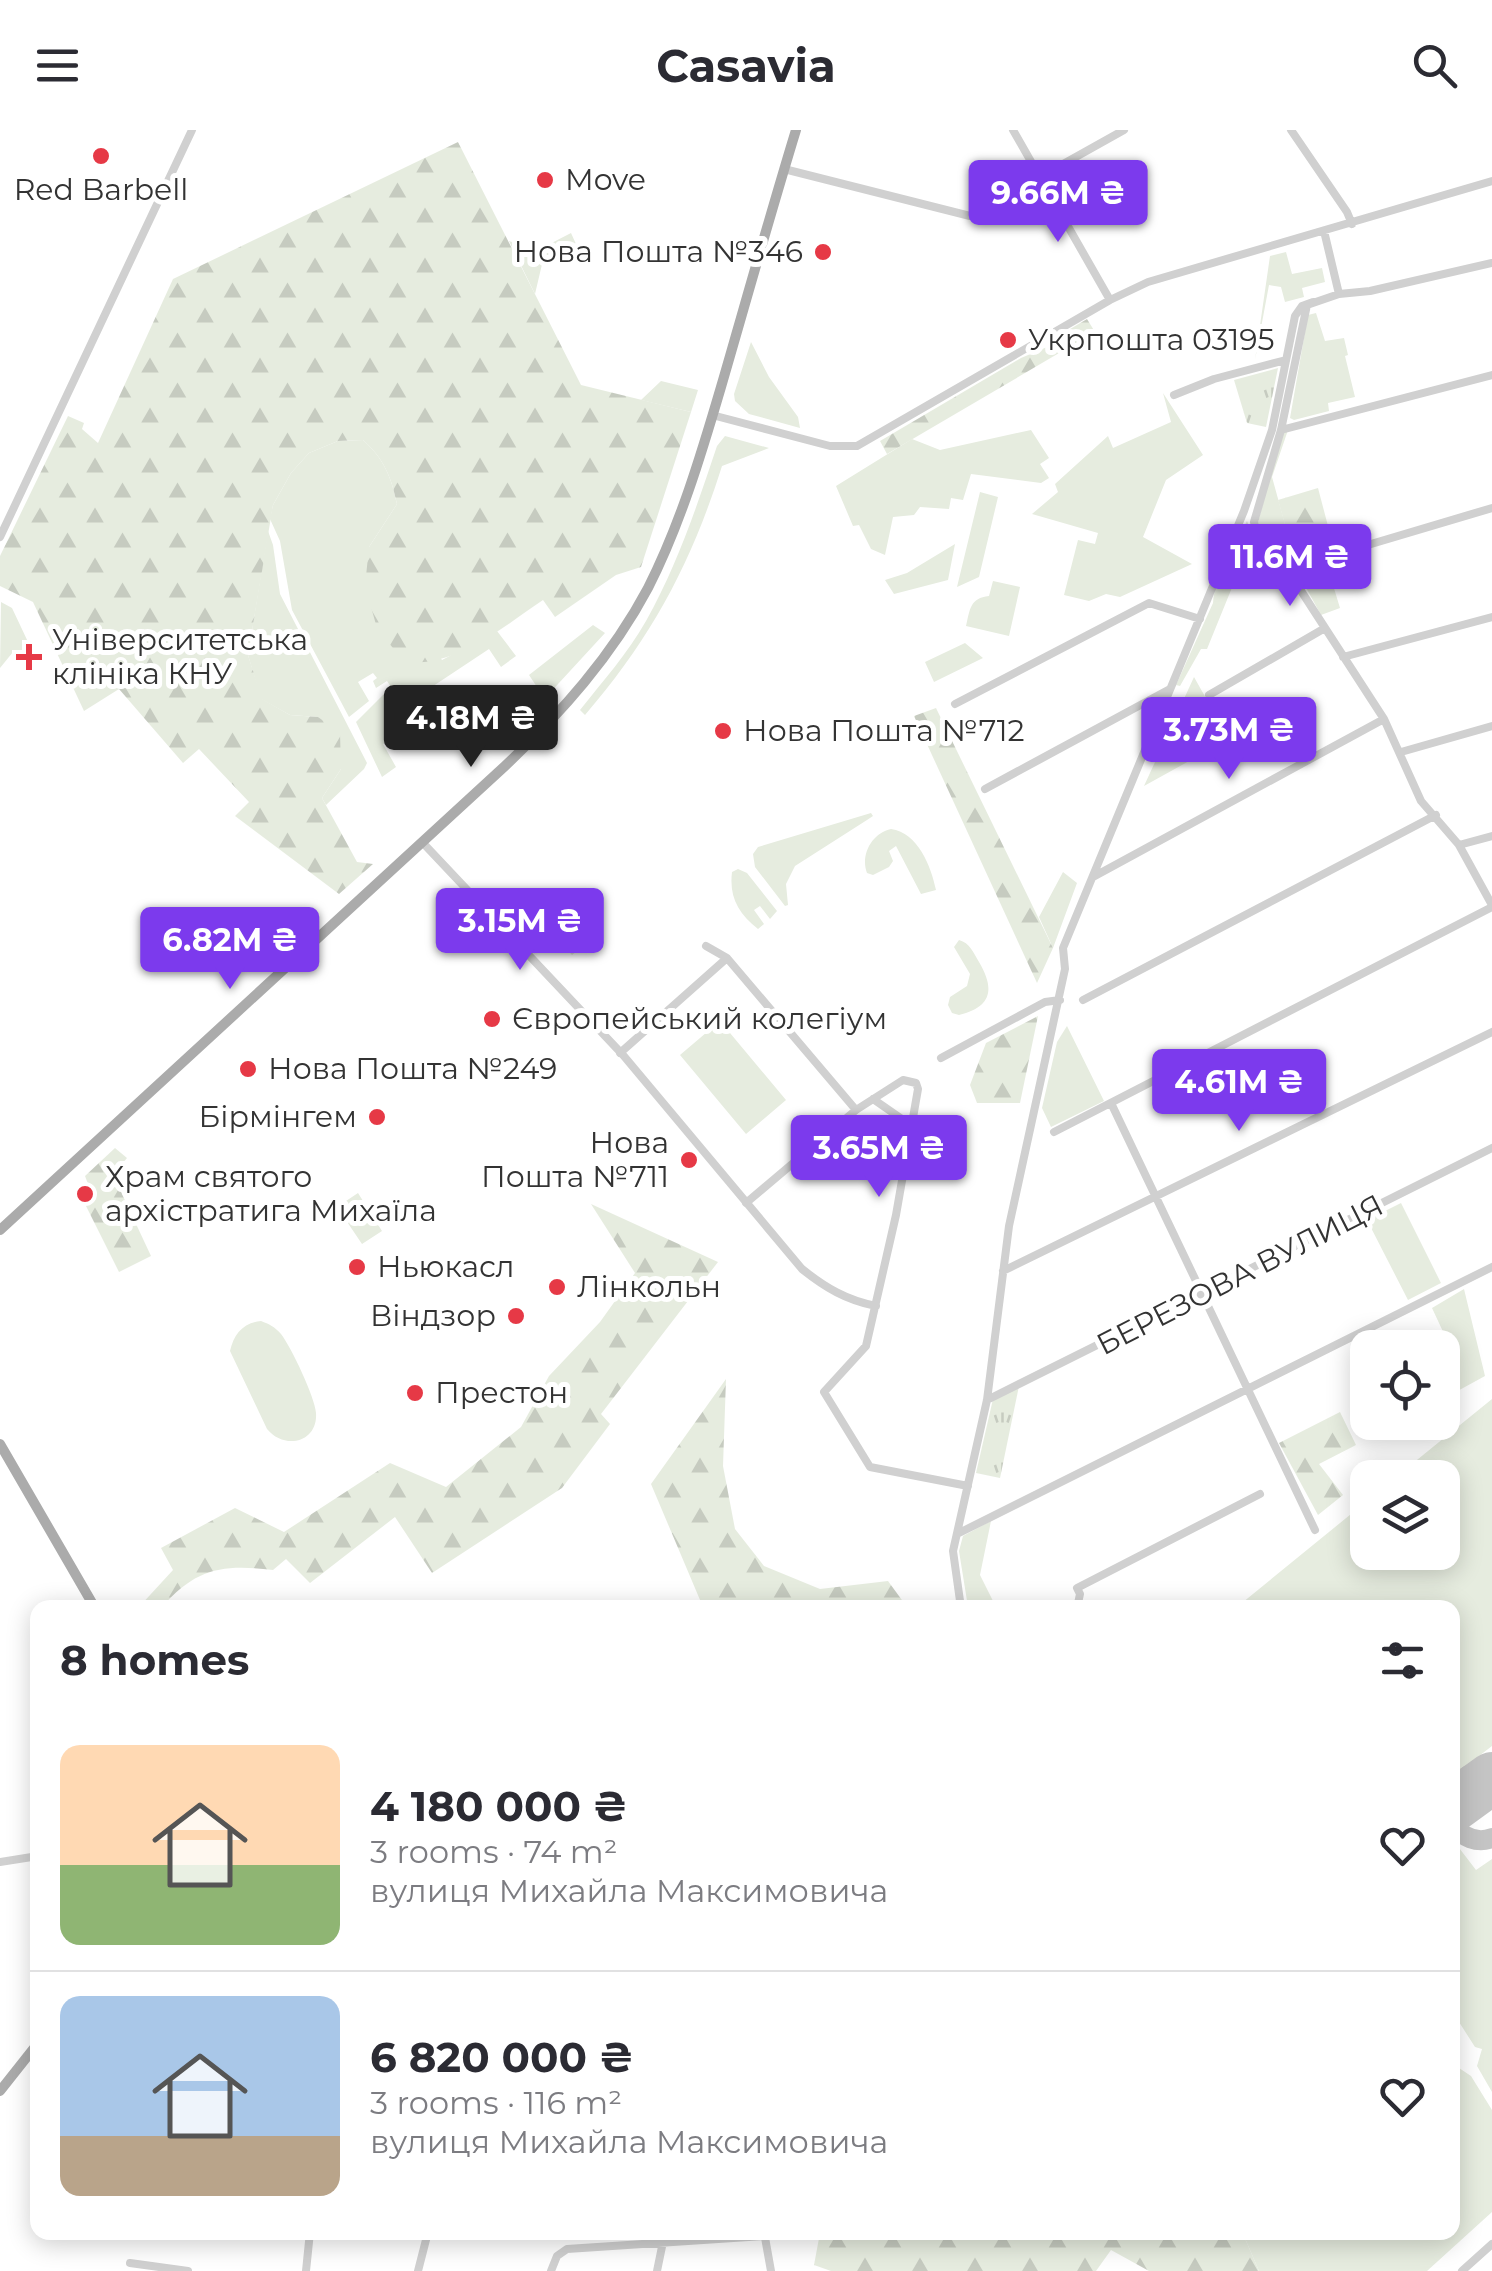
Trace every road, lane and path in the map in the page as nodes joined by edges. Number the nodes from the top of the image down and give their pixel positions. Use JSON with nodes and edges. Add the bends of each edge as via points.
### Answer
{"nodes":[{"id":1,"x":192,"y":130,"type":"edge"},
{"id":2,"x":796,"y":130,"type":"edge"},
{"id":3,"x":1013,"y":130,"type":"edge"},
{"id":4,"x":1124,"y":130,"type":"edge"},
{"id":5,"x":1292,"y":130,"type":"edge"},
{"id":6,"x":784,"y":169,"type":"junction"},
{"id":7,"x":1042,"y":177,"type":"junction"},
{"id":8,"x":1492,"y":181,"type":"edge"},
{"id":9,"x":1352,"y":224,"type":"junction"},
{"id":10,"x":1324,"y":232,"type":"junction"},
{"id":11,"x":1492,"y":263,"type":"edge"},
{"id":12,"x":1339,"y":294,"type":"junction"},
{"id":13,"x":1108,"y":297,"type":"junction"},
{"id":14,"x":1314,"y":302,"type":"junction"},
{"id":15,"x":1286,"y":360,"type":"junction"},
{"id":16,"x":1492,"y":375,"type":"edge"},
{"id":17,"x":1174,"y":394,"type":"dead end"},
{"id":18,"x":712,"y":415,"type":"junction"},
{"id":19,"x":1281,"y":430,"type":"junction"},
{"id":20,"x":1492,"y":508,"type":"edge"},
{"id":21,"x":0,"y":537,"type":"edge"},
{"id":22,"x":1287,"y":569,"type":"junction"},
{"id":23,"x":1492,"y":617,"type":"edge"},
{"id":24,"x":1200,"y":619,"type":"junction"},
{"id":25,"x":1325,"y":628,"type":"junction"},
{"id":26,"x":1344,"y":658,"type":"junction"},
{"id":27,"x":1170,"y":689,"type":"junction"},
{"id":28,"x":1209,"y":695,"type":"dead end"},
{"id":29,"x":955,"y":704,"type":"dead end"},
{"id":30,"x":1384,"y":719,"type":"junction"},
{"id":31,"x":1492,"y":726,"type":"edge"},
{"id":32,"x":1401,"y":752,"type":"junction"},
{"id":33,"x":985,"y":788,"type":"dead end"},
{"id":34,"x":1436,"y":815,"type":"junction"},
{"id":35,"x":1492,"y":836,"type":"edge"},
{"id":36,"x":423,"y":843,"type":"junction"},
{"id":37,"x":1459,"y":845,"type":"junction"},
{"id":38,"x":1092,"y":877,"type":"junction"},
{"id":39,"x":1492,"y":906,"type":"edge"},
{"id":40,"x":706,"y":946,"type":"dead end"},
{"id":41,"x":727,"y":958,"type":"junction"},
{"id":42,"x":1060,"y":1000,"type":"junction"},
{"id":43,"x":1084,"y":1000,"type":"dead end"},
{"id":44,"x":1492,"y":1032,"type":"edge"},
{"id":45,"x":620,"y":1052,"type":"junction"},
{"id":46,"x":941,"y":1058,"type":"dead end"},
{"id":47,"x":873,"y":1099,"type":"junction"},
{"id":48,"x":1111,"y":1103,"type":"junction"},
{"id":49,"x":856,"y":1110,"type":"junction"},
{"id":50,"x":912,"y":1126,"type":"junction"},
{"id":51,"x":1054,"y":1132,"type":"dead end"},
{"id":52,"x":1492,"y":1148,"type":"edge"},
{"id":53,"x":1157,"y":1196,"type":"junction"},
{"id":54,"x":746,"y":1203,"type":"junction"},
{"id":55,"x":0,"y":1230,"type":"edge"},
{"id":56,"x":1492,"y":1267,"type":"edge"},
{"id":57,"x":1003,"y":1271,"type":"junction"},
{"id":58,"x":1202,"y":1294,"type":"junction"},
{"id":59,"x":876,"y":1306,"type":"junction"},
{"id":60,"x":1248,"y":1389,"type":"junction"},
{"id":61,"x":987,"y":1400,"type":"junction"},
{"id":62,"x":0,"y":1444,"type":"edge"},
{"id":63,"x":968,"y":1486,"type":"junction"},
{"id":64,"x":1260,"y":1494,"type":"dead end"},
{"id":65,"x":1315,"y":1530,"type":"dead end"},
{"id":66,"x":957,"y":1534,"type":"junction"},
{"id":67,"x":90,"y":1600,"type":"edge"},
{"id":68,"x":960,"y":1600,"type":"edge"},
{"id":69,"x":1079,"y":1600,"type":"edge"},
{"id":70,"x":30,"y":1857,"type":"edge"},
{"id":71,"x":0,"y":1862,"type":"edge"},
{"id":72,"x":30,"y":2053,"type":"edge"},
{"id":73,"x":0,"y":2091,"type":"edge"},
{"id":74,"x":309,"y":2240,"type":"edge"},
{"id":75,"x":426,"y":2240,"type":"edge"},
{"id":76,"x":637,"y":2240,"type":"edge"},
{"id":77,"x":664,"y":2240,"type":"edge"},
{"id":78,"x":765,"y":2240,"type":"edge"},
{"id":79,"x":1492,"y":2244,"type":"edge"},
{"id":80,"x":130,"y":2262,"type":"dead end"},
{"id":81,"x":188,"y":2271,"type":"edge"},
{"id":82,"x":306,"y":2271,"type":"edge"},
{"id":83,"x":418,"y":2271,"type":"edge"},
{"id":84,"x":552,"y":2271,"type":"edge"},
{"id":85,"x":657,"y":2271,"type":"edge"},
{"id":86,"x":772,"y":2271,"type":"edge"},
{"id":87,"x":1462,"y":2271,"type":"edge"}],
"edges":[{"from":1,"to":21,"type":"street"},
{"from":2,"to":6,"type":"main road"},
{"from":3,"to":7,"type":"street"},
{"from":4,"to":7,"type":"street"},
{"from":5,"to":9,"type":"street"},
{"from":6,"to":7,"type":"street","via":[[970,216]]},
{"from":6,"to":18,"type":"main road"},
{"from":7,"to":13,"type":"street"},
{"from":8,"to":9,"type":"street"},
{"from":9,"to":10,"type":"street"},
{"from":10,"to":12,"type":"street"},
{"from":10,"to":13,"type":"street"},
{"from":11,"to":12,"type":"street"},
{"from":12,"to":14,"type":"street"},
{"from":13,"to":18,"type":"street","via":[[857,446],[830,446]]},
{"from":14,"to":15,"type":"street","via":[[1295,316]]},
{"from":14,"to":19,"type":"street","via":[[1304,310]]},
{"from":15,"to":17,"type":"street"},
{"from":15,"to":24,"type":"street","via":[[1272,430]]},
{"from":16,"to":19,"type":"street"},
{"from":18,"to":36,"type":"main road","via":[[661,560],[611,648],[545,728]]},
{"from":19,"to":22,"type":"street","via":[[1254,522]]},
{"from":20,"to":22,"type":"street"},
{"from":22,"to":25,"type":"street"},
{"from":23,"to":26,"type":"street"},
{"from":24,"to":27,"type":"street"},
{"from":24,"to":29,"type":"street","via":[[1149,603]]},
{"from":25,"to":26,"type":"street"},
{"from":25,"to":28,"type":"street"},
{"from":26,"to":30,"type":"street"},
{"from":27,"to":33,"type":"street"},
{"from":27,"to":38,"type":"street"},
{"from":30,"to":32,"type":"street"},
{"from":30,"to":38,"type":"street"},
{"from":31,"to":32,"type":"street"},
{"from":32,"to":34,"type":"street","via":[[1421,801]]},
{"from":34,"to":37,"type":"street"},
{"from":34,"to":43,"type":"street"},
{"from":35,"to":37,"type":"street"},
{"from":36,"to":45,"type":"street"},
{"from":36,"to":55,"type":"main road"},
{"from":37,"to":39,"type":"street"},
{"from":38,"to":42,"type":"street","via":[[1063,948]]},
{"from":39,"to":48,"type":"street"},
{"from":40,"to":41,"type":"street"},
{"from":41,"to":45,"type":"street"},
{"from":41,"to":49,"type":"street"},
{"from":42,"to":46,"type":"street"},
{"from":42,"to":57,"type":"street"},
{"from":44,"to":53,"type":"street"},
{"from":45,"to":54,"type":"street"},
{"from":47,"to":49,"type":"street"},
{"from":47,"to":50,"type":"street"},
{"from":47,"to":50,"type":"street","via":[[912,1080],[918,1088]]},
{"from":48,"to":51,"type":"street"},
{"from":48,"to":53,"type":"street"},
{"from":49,"to":54,"type":"street"},
{"from":50,"to":59,"type":"street"},
{"from":52,"to":58,"type":"street","name":"БЕРЕЗОВА ВУЛИЦЯ"},
{"from":53,"to":57,"type":"street"},
{"from":53,"to":58,"type":"street"},
{"from":54,"to":59,"type":"street","via":[[814,1279]]},
{"from":56,"to":60,"type":"street"},
{"from":57,"to":61,"type":"street"},
{"from":58,"to":60,"type":"street"},
{"from":58,"to":61,"type":"street","name":"БЕРЕЗОВА ВУЛИЦЯ"},
{"from":59,"to":63,"type":"street","via":[[866,1346],[824,1392],[870,1467]]},
{"from":60,"to":65,"type":"street"},
{"from":60,"to":66,"type":"street"},
{"from":61,"to":63,"type":"street"},
{"from":62,"to":67,"type":"main road"},
{"from":63,"to":66,"type":"street"},
{"from":64,"to":69,"type":"street","via":[[1078,1588]]},
{"from":66,"to":68,"type":"street"},
{"from":70,"to":71,"type":"street"},
{"from":72,"to":73,"type":"main road"},
{"from":74,"to":82,"type":"street"},
{"from":75,"to":83,"type":"street"},
{"from":76,"to":84,"type":"street","via":[[567,2250]]},
{"from":77,"to":85,"type":"street"},
{"from":78,"to":86,"type":"street"},
{"from":79,"to":87,"type":"street"},
{"from":80,"to":81,"type":"street"}]}
